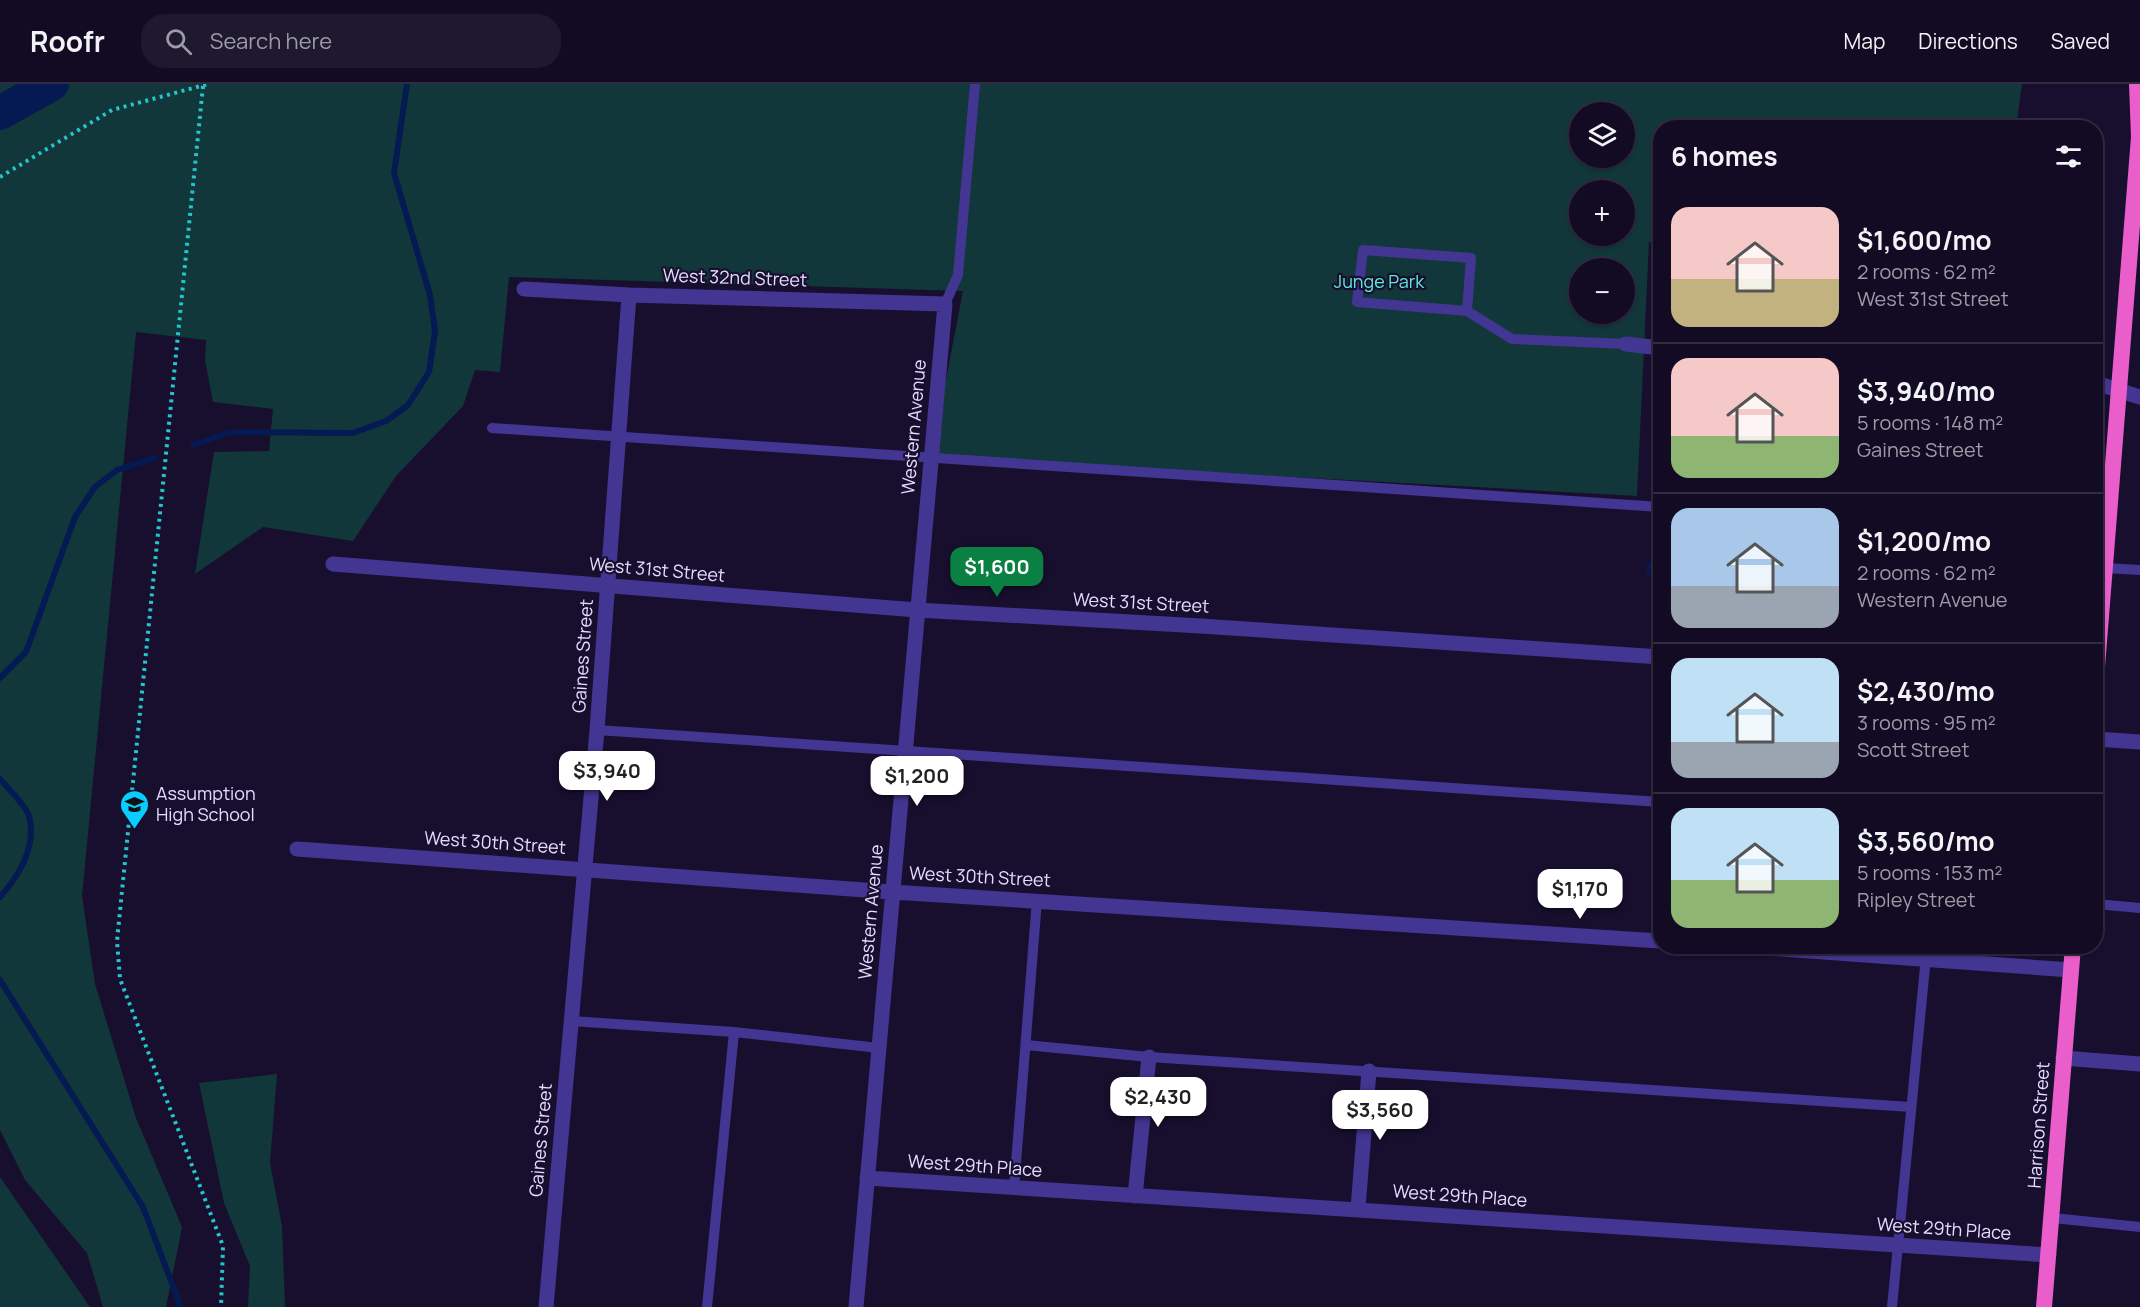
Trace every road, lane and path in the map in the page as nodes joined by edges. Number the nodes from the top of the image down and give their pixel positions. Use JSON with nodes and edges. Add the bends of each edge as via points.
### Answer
{"nodes":[{"id":1,"x":975,"y":84,"type":"edge"},
{"id":2,"x":2137,"y":84,"type":"edge"},
{"id":3,"x":205,"y":85,"type":"edge"},
{"id":4,"x":0,"y":177,"type":"edge"},
{"id":5,"x":524,"y":289,"type":"dead end"},
{"id":6,"x":629,"y":295,"type":"junction"},
{"id":7,"x":945,"y":304,"type":"junction"},
{"id":8,"x":1467,"y":311,"type":"junction"},
{"id":9,"x":1626,"y":344,"type":"joint"},
{"id":10,"x":1653,"y":347,"type":"edge"},
{"id":11,"x":2103,"y":385,"type":"edge"},
{"id":12,"x":2119,"y":391,"type":"junction"},
{"id":13,"x":2140,"y":397,"type":"edge"},
{"id":14,"x":492,"y":428,"type":"dead end"},
{"id":15,"x":619,"y":438,"type":"junction"},
{"id":16,"x":931,"y":457,"type":"junction"},
{"id":17,"x":1653,"y":507,"type":"edge"},
{"id":18,"x":333,"y":564,"type":"dead end"},
{"id":19,"x":2104,"y":568,"type":"junction"},
{"id":20,"x":2140,"y":570,"type":"edge"},
{"id":21,"x":2103,"y":582,"type":"edge"},
{"id":22,"x":608,"y":586,"type":"junction"},
{"id":23,"x":918,"y":610,"type":"junction"},
{"id":24,"x":1653,"y":657,"type":"edge"},
{"id":25,"x":597,"y":730,"type":"junction"},
{"id":26,"x":2103,"y":739,"type":"edge"},
{"id":27,"x":2140,"y":742,"type":"edge"},
{"id":28,"x":905,"y":752,"type":"junction"},
{"id":29,"x":1653,"y":802,"type":"edge"},
{"id":30,"x":297,"y":849,"type":"dead end"},
{"id":31,"x":585,"y":869,"type":"junction"},
{"id":32,"x":892,"y":892,"type":"junction"},
{"id":33,"x":1037,"y":900,"type":"junction"},
{"id":34,"x":2103,"y":904,"type":"edge"},
{"id":35,"x":2140,"y":908,"type":"edge"},
{"id":36,"x":1653,"y":941,"type":"edge"},
{"id":37,"x":1926,"y":954,"type":"edge"},
{"id":38,"x":1935,"y":954,"type":"edge"},
{"id":39,"x":2072,"y":954,"type":"edge"},
{"id":40,"x":2071,"y":970,"type":"junction"},
{"id":41,"x":571,"y":1020,"type":"junction"},
{"id":42,"x":734,"y":1032,"type":"junction"},
{"id":43,"x":1026,"y":1045,"type":"junction"},
{"id":44,"x":879,"y":1048,"type":"junction"},
{"id":45,"x":1149,"y":1057,"type":"junction"},
{"id":46,"x":2063,"y":1058,"type":"junction"},
{"id":47,"x":2140,"y":1064,"type":"edge"},
{"id":48,"x":1369,"y":1071,"type":"junction"},
{"id":49,"x":1911,"y":1107,"type":"junction"},
{"id":50,"x":867,"y":1178,"type":"junction"},
{"id":51,"x":1014,"y":1188,"type":"junction"},
{"id":52,"x":1135,"y":1196,"type":"junction"},
{"id":53,"x":1358,"y":1208,"type":"junction"},
{"id":54,"x":2053,"y":1218,"type":"junction"},
{"id":55,"x":2140,"y":1227,"type":"edge"},
{"id":56,"x":1898,"y":1245,"type":"junction"},
{"id":57,"x":2049,"y":1255,"type":"junction"},
{"id":58,"x":221,"y":1307,"type":"edge"},
{"id":59,"x":546,"y":1307,"type":"edge"},
{"id":60,"x":707,"y":1307,"type":"edge"},
{"id":61,"x":856,"y":1307,"type":"edge"},
{"id":62,"x":1892,"y":1307,"type":"edge"},
{"id":63,"x":2044,"y":1307,"type":"edge"}],
"edges":[{"from":1,"to":7,"type":"lane","via":[[958,275]]},
{"from":2,"to":12,"type":"highway","via":[[2139,138]]},
{"from":3,"to":4,"type":"path","via":[[112,110]]},
{"from":3,"to":58,"type":"path","via":[[117,940],[120,979],[223,1246]]},
{"from":5,"to":6,"type":"street","name":"West 32nd Street"},
{"from":6,"to":7,"type":"street","name":"West 32nd Street"},
{"from":6,"to":15,"type":"street","name":"Gaines Street"},
{"from":7,"to":16,"type":"street","name":"Western Avenue"},
{"from":8,"to":8,"type":"lane","via":[[1471,258],[1362,250],[1358,302]]},
{"from":8,"to":9,"type":"lane","via":[[1512,339]]},
{"from":9,"to":10,"type":"street"},
{"from":11,"to":12,"type":"street"},
{"from":12,"to":13,"type":"street"},
{"from":12,"to":19,"type":"highway"},
{"from":14,"to":15,"type":"lane"},
{"from":15,"to":16,"type":"lane"},
{"from":15,"to":22,"type":"street","name":"Gaines Street"},
{"from":16,"to":17,"type":"lane"},
{"from":16,"to":23,"type":"street","name":"Western Avenue"},
{"from":18,"to":22,"type":"street","name":"West 31st Street"},
{"from":19,"to":20,"type":"lane"},
{"from":19,"to":21,"type":"highway"},
{"from":22,"to":23,"type":"street","name":"West 31st Street"},
{"from":22,"to":25,"type":"street","name":"Gaines Street"},
{"from":23,"to":24,"type":"street","name":"West 31st Street"},
{"from":23,"to":28,"type":"street","name":"Western Avenue"},
{"from":25,"to":28,"type":"lane"},
{"from":25,"to":31,"type":"street","name":"Gaines Street"},
{"from":26,"to":27,"type":"street"},
{"from":28,"to":29,"type":"lane"},
{"from":28,"to":32,"type":"street","name":"Western Avenue"},
{"from":30,"to":31,"type":"street","name":"West 30th Street"},
{"from":31,"to":32,"type":"street","name":"West 30th Street"},
{"from":31,"to":41,"type":"street","name":"Gaines Street"},
{"from":32,"to":33,"type":"street","name":"West 30th Street"},
{"from":32,"to":44,"type":"street","name":"Western Avenue"},
{"from":33,"to":36,"type":"street","name":"West 30th Street"},
{"from":33,"to":43,"type":"lane"},
{"from":34,"to":35,"type":"lane"},
{"from":37,"to":49,"type":"lane"},
{"from":38,"to":40,"type":"street"},
{"from":39,"to":40,"type":"highway","name":"Harrison Street"},
{"from":40,"to":46,"type":"highway","name":"Harrison Street"},
{"from":41,"to":42,"type":"lane"},
{"from":41,"to":59,"type":"street","name":"Gaines Street"},
{"from":42,"to":44,"type":"lane"},
{"from":42,"to":60,"type":"lane"},
{"from":43,"to":45,"type":"lane"},
{"from":43,"to":51,"type":"lane"},
{"from":44,"to":50,"type":"street","name":"Western Avenue"},
{"from":45,"to":48,"type":"lane"},
{"from":45,"to":52,"type":"street"},
{"from":46,"to":47,"type":"street"},
{"from":46,"to":54,"type":"highway","name":"Harrison Street"},
{"from":48,"to":49,"type":"lane"},
{"from":48,"to":53,"type":"street"},
{"from":49,"to":56,"type":"lane"},
{"from":50,"to":51,"type":"street","name":"West 29th Place"},
{"from":50,"to":61,"type":"street","name":"Western Avenue"},
{"from":51,"to":52,"type":"street","name":"West 29th Place"},
{"from":52,"to":53,"type":"street","name":"West 29th Place"},
{"from":53,"to":56,"type":"street","name":"West 29th Place"},
{"from":54,"to":55,"type":"lane"},
{"from":54,"to":57,"type":"highway","name":"Harrison Street"},
{"from":56,"to":57,"type":"street","name":"West 29th Place"},
{"from":56,"to":62,"type":"lane"},
{"from":57,"to":63,"type":"highway","name":"Harrison Street"}]}
